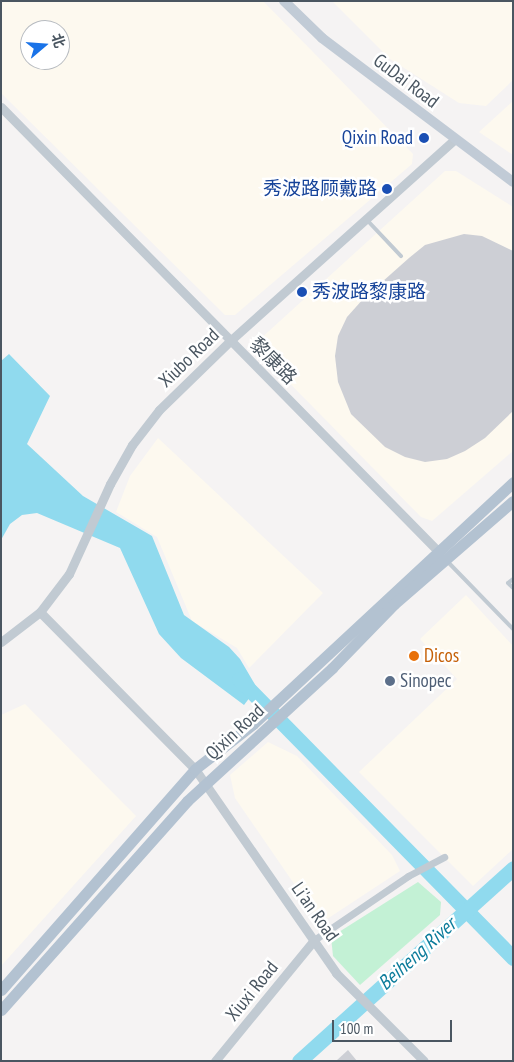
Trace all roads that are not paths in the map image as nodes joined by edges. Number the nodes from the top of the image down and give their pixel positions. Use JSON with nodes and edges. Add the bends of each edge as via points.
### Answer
{"nodes":[{"id":1,"x":284,"y":1,"type":"edge"},
{"id":2,"x":1,"y":107,"type":"edge"},
{"id":3,"x":454,"y":140,"type":"junction"},
{"id":4,"x":513,"y":182,"type":"edge"},
{"id":5,"x":366,"y":219,"type":"junction"},
{"id":6,"x":401,"y":256,"type":"dead end"},
{"id":7,"x":230,"y":340,"type":"junction"},
{"id":8,"x":513,"y":482,"type":"edge"},
{"id":9,"x":513,"y":501,"type":"edge"},
{"id":10,"x":441,"y":555,"type":"junction"},
{"id":11,"x":513,"y":579,"type":"edge"},
{"id":12,"x":513,"y":588,"type":"edge"},
{"id":13,"x":40,"y":612,"type":"junction"},
{"id":14,"x":513,"y":629,"type":"edge"},
{"id":15,"x":1,"y":642,"type":"edge"},
{"id":16,"x":257,"y":727,"type":"junction"},
{"id":17,"x":195,"y":769,"type":"junction"},
{"id":18,"x":206,"y":783,"type":"junction"},
{"id":19,"x":444,"y":857,"type":"dead end"},
{"id":20,"x":314,"y":940,"type":"junction"},
{"id":21,"x":1,"y":990,"type":"edge"},
{"id":22,"x":1,"y":1010,"type":"edge"},
{"id":23,"x":215,"y":1061,"type":"edge"},
{"id":24,"x":424,"y":1061,"type":"edge"}],
"edges":[{"from":1,"to":3,"type":"main road","name":"GuDai Road","via":[[322,38]]},
{"from":2,"to":7,"type":"street","name":"黎康路"},
{"from":3,"to":4,"type":"main road","name":"GuDai Road"},
{"from":3,"to":5,"type":"street","name":"Xiubo Road"},
{"from":5,"to":6,"type":"lane"},
{"from":5,"to":7,"type":"street","name":"Xiubo Road"},
{"from":7,"to":10,"type":"street","name":"黎康路"},
{"from":7,"to":13,"type":"street","name":"Xiubo Road","via":[[159,410],[132,445],[69,574]]},
{"from":8,"to":10,"type":"main road","name":"Qixin Road"},
{"from":9,"to":10,"type":"main road","name":"Qixin Road","via":[[465,545]]},
{"from":10,"to":14,"type":"lane"},
{"from":10,"to":16,"type":"main road","name":"Qixin Road"},
{"from":11,"to":12,"type":"lane","via":[[508,583]]},
{"from":13,"to":15,"type":"street","name":"Xiubo Road"},
{"from":13,"to":17,"type":"street","name":"Li'an Road"},
{"from":16,"to":17,"type":"main road","name":"Qixin Road"},
{"from":16,"to":18,"type":"main road","name":"Qixin Road"},
{"from":17,"to":18,"type":"street","name":"Li'an Road"},
{"from":17,"to":21,"type":"main road","name":"Qixin Road"},
{"from":18,"to":20,"type":"street","name":"Li'an Road"},
{"from":18,"to":22,"type":"main road","name":"Qixin Road","via":[[132,860]]},
{"from":19,"to":20,"type":"street","via":[[408,876]]},
{"from":20,"to":23,"type":"street","name":"Xiuxi Road"},
{"from":20,"to":24,"type":"street","name":"Li'an Road","via":[[344,980]]}]}
